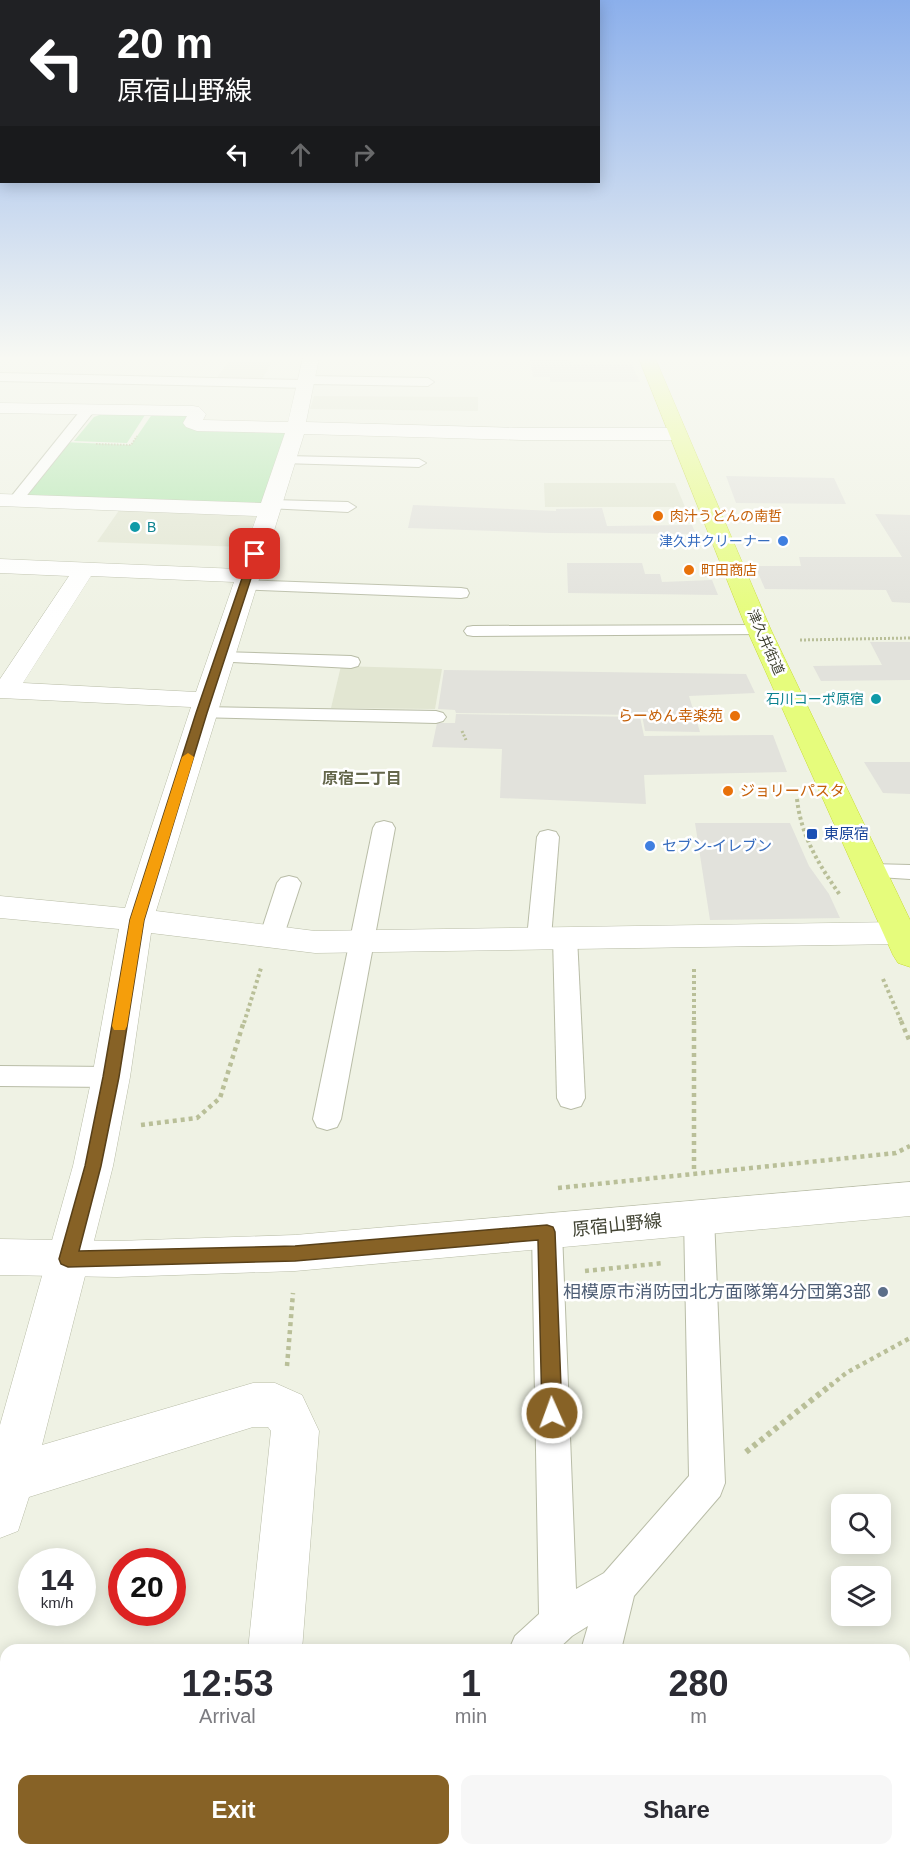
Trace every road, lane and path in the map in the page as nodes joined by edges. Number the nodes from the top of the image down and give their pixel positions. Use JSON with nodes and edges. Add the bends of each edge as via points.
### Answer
{"nodes":[{"id":1,"x":57,"y":445,"type":"edge"},
{"id":2,"x":291,"y":445,"type":"edge"},
{"id":3,"x":682,"y":445,"type":"edge"},
{"id":4,"x":286,"y":460,"type":"junction"},
{"id":5,"x":419,"y":463,"type":"dead end"},
{"id":6,"x":7,"y":501,"type":"edge"},
{"id":7,"x":348,"y":507,"type":"dead end"},
{"id":8,"x":271,"y":508,"type":"junction"},
{"id":9,"x":0,"y":566,"type":"edge"},
{"id":10,"x":84,"y":570,"type":"junction"},
{"id":11,"x":245,"y":580,"type":"junction"},
{"id":12,"x":461,"y":593,"type":"dead end"},
{"id":13,"x":473,"y":631,"type":"dead end"},
{"id":14,"x":761,"y":635,"type":"junction"},
{"id":15,"x":910,"y":638,"type":"edge"},
{"id":16,"x":220,"y":657,"type":"junction"},
{"id":17,"x":351,"y":662,"type":"dead end"},
{"id":18,"x":3,"y":690,"type":"edge"},
{"id":19,"x":204,"y":706,"type":"junction"},
{"id":20,"x":436,"y":717,"type":"dead end"},
{"id":21,"x":384,"y":828,"type":"dead end"},
{"id":22,"x":548,"y":837,"type":"dead end"},
{"id":23,"x":871,"y":871,"type":"junction"},
{"id":24,"x":910,"y":872,"type":"edge"},
{"id":25,"x":289,"y":883,"type":"dead end"},
{"id":26,"x":0,"y":907,"type":"edge"},
{"id":27,"x":137,"y":920,"type":"junction"},
{"id":28,"x":693,"y":935,"type":"junction"},
{"id":29,"x":552,"y":937,"type":"junction"},
{"id":30,"x":271,"y":938,"type":"junction"},
{"id":31,"x":363,"y":942,"type":"junction"},
{"id":32,"x":905,"y":944,"type":"edge"},
{"id":33,"x":879,"y":969,"type":"dead end"},
{"id":34,"x":910,"y":1042,"type":"edge"},
{"id":35,"x":0,"y":1076,"type":"edge"},
{"id":36,"x":111,"y":1077,"type":"junction"},
{"id":37,"x":571,"y":1098,"type":"dead end"},
{"id":38,"x":327,"y":1119,"type":"dead end"},
{"id":39,"x":134,"y":1131,"type":"dead end"},
{"id":40,"x":694,"y":1172,"type":"dead end"},
{"id":41,"x":910,"y":1199,"type":"edge"},
{"id":42,"x":699,"y":1217,"type":"junction"},
{"id":43,"x":547,"y":1232,"type":"junction"},
{"id":44,"x":0,"y":1257,"type":"edge"},
{"id":45,"x":68,"y":1259,"type":"junction"},
{"id":46,"x":671,"y":1263,"type":"dead end"},
{"id":47,"x":582,"y":1271,"type":"dead end"},
{"id":48,"x":293,"y":1289,"type":"dead end"},
{"id":49,"x":910,"y":1338,"type":"edge"},
{"id":50,"x":284,"y":1409,"type":"junction"},
{"id":51,"x":707,"y":1483,"type":"junction"},
{"id":52,"x":5,"y":1496,"type":"edge"},
{"id":53,"x":617,"y":1586,"type":"junction"},
{"id":54,"x":558,"y":1622,"type":"junction"},
{"id":55,"x":276,"y":1644,"type":"edge"},
{"id":56,"x":535,"y":1644,"type":"edge"},
{"id":57,"x":602,"y":1644,"type":"edge"}],
"edges":[{"from":1,"to":6,"type":"lane"},
{"from":2,"to":4,"type":"street"},
{"from":3,"to":14,"type":"highway","name":"津久井街道"},
{"from":4,"to":5,"type":"lane"},
{"from":4,"to":8,"type":"street"},
{"from":6,"to":8,"type":"street"},
{"from":7,"to":8,"type":"lane"},
{"from":8,"to":11,"type":"street"},
{"from":9,"to":10,"type":"street"},
{"from":10,"to":11,"type":"street"},
{"from":10,"to":18,"type":"street"},
{"from":11,"to":12,"type":"lane"},
{"from":11,"to":16,"type":"street"},
{"from":13,"to":14,"type":"lane"},
{"from":14,"to":15,"type":"path"},
{"from":14,"to":23,"type":"highway","name":"津久井街道"},
{"from":16,"to":17,"type":"lane"},
{"from":16,"to":19,"type":"street"},
{"from":18,"to":19,"type":"street"},
{"from":19,"to":20,"type":"lane"},
{"from":19,"to":27,"type":"street"},
{"from":21,"to":31,"type":"lane"},
{"from":22,"to":29,"type":"lane"},
{"from":23,"to":24,"type":"lane"},
{"from":23,"to":32,"type":"highway","name":"津久井街道"},
{"from":25,"to":30,"type":"lane"},
{"from":26,"to":27,"type":"street"},
{"from":27,"to":30,"type":"street"},
{"from":27,"to":36,"type":"street"},
{"from":28,"to":29,"type":"street"},
{"from":28,"to":32,"type":"street"},
{"from":28,"to":40,"type":"path"},
{"from":29,"to":31,"type":"street"},
{"from":29,"to":37,"type":"lane"},
{"from":30,"to":31,"type":"street"},
{"from":30,"to":39,"type":"path","via":[[220,1098],[196,1118],[137,1126]]},
{"from":31,"to":38,"type":"lane"},
{"from":33,"to":34,"type":"path"},
{"from":35,"to":36,"type":"lane"},
{"from":36,"to":45,"type":"street"},
{"from":41,"to":42,"type":"street","name":"原宿山野線"},
{"from":42,"to":43,"type":"street","name":"原宿山野線"},
{"from":42,"to":51,"type":"lane"},
{"from":43,"to":45,"type":"street","name":"原宿山野線","via":[[295,1253]]},
{"from":43,"to":54,"type":"lane"},
{"from":44,"to":45,"type":"street","name":"原宿山野線"},
{"from":45,"to":52,"type":"street"},
{"from":46,"to":47,"type":"path"},
{"from":48,"to":50,"type":"path"},
{"from":49,"to":51,"type":"path","via":[[846,1373]]},
{"from":50,"to":52,"type":"street","via":[[269,1403],[253,1405]]},
{"from":50,"to":55,"type":"street","via":[[291,1416],[295,1431]]},
{"from":51,"to":53,"type":"lane"},
{"from":53,"to":54,"type":"lane"},
{"from":53,"to":57,"type":"lane"},
{"from":54,"to":56,"type":"lane"}]}
